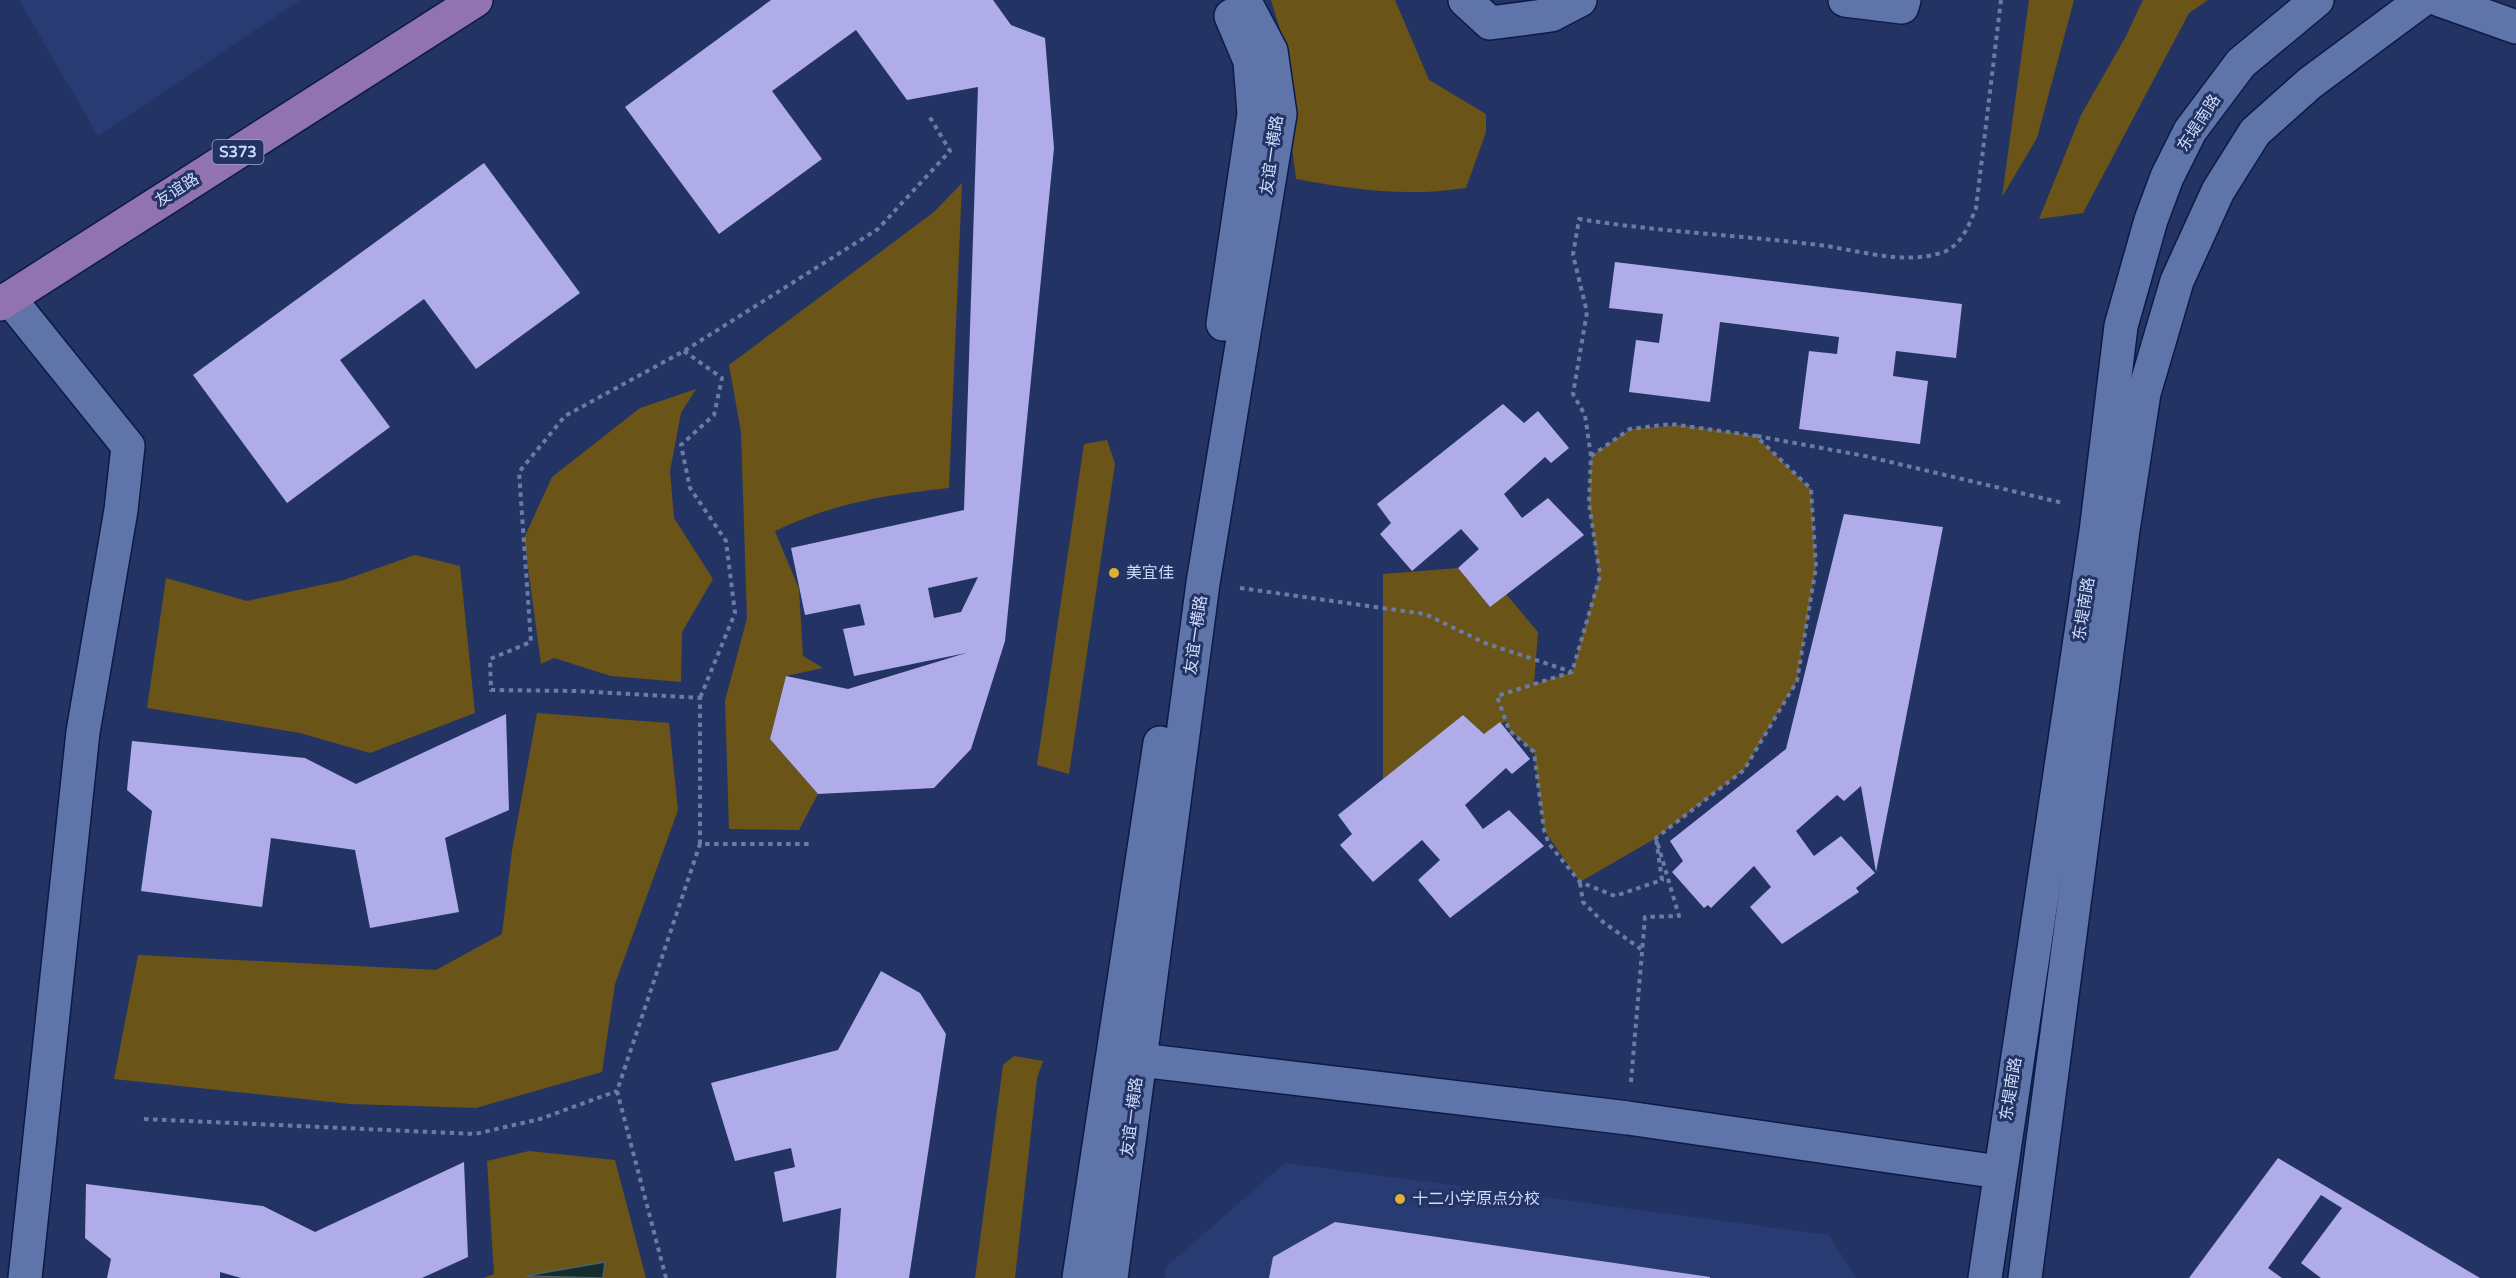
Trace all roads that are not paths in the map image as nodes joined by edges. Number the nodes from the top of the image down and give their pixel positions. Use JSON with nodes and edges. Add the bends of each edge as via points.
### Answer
{"nodes":[{"id":1,"x":476,"y":0,"type":"edge"},
{"id":2,"x":1225,"y":0,"type":"edge"},
{"id":3,"x":1244,"y":0,"type":"edge"},
{"id":4,"x":1465,"y":0,"type":"edge"},
{"id":5,"x":1580,"y":0,"type":"edge"},
{"id":6,"x":1845,"y":0,"type":"edge"},
{"id":7,"x":1904,"y":0,"type":"edge"},
{"id":8,"x":2422,"y":0,"type":"edge"},
{"id":9,"x":2440,"y":0,"type":"edge"},
{"id":10,"x":2312,"y":2,"type":"edge"},
{"id":11,"x":2516,"y":27,"type":"edge"},
{"id":12,"x":4,"y":301,"type":"edge"},
{"id":13,"x":1140,"y":1060,"type":"junction"},
{"id":14,"x":1999,"y":1172,"type":"junction"},
{"id":15,"x":25,"y":1278,"type":"edge"},
{"id":16,"x":1079,"y":1278,"type":"edge"},
{"id":17,"x":1111,"y":1278,"type":"edge"},
{"id":18,"x":1985,"y":1278,"type":"edge"},
{"id":19,"x":2025,"y":1278,"type":"edge"}],
"edges":[{"from":1,"to":12,"type":"main road","name":"友谊路","number":"S373"},
{"from":2,"to":16,"type":"street","name":"友谊一横路","via":[[1250,61],[1254,114]]},
{"from":3,"to":13,"type":"street","name":"友谊一横路","via":[[1271,51],[1280,114],[1203,583]]},
{"from":4,"to":5,"type":"street","via":[[1490,23],[1551,15]]},
{"from":6,"to":7,"type":"street","via":[[1902,6]]},
{"from":8,"to":19,"type":"street","name":"东堤南路","via":[[2310,83],[2255,132],[2218,191],[2177,281],[2144,393],[2123,530]]},
{"from":9,"to":11,"type":"street"},
{"from":10,"to":14,"type":"street","name":"东堤南路","via":[[2241,63],[2190,131],[2151,220],[2121,326]]},
{"from":12,"to":15,"type":"street","via":[[128,446],[121,510],[83,732]]},
{"from":13,"to":14,"type":"street","via":[[1628,1119]]},
{"from":13,"to":17,"type":"street","name":"友谊一横路"},
{"from":14,"to":18,"type":"street","name":"东堤南路"}]}
